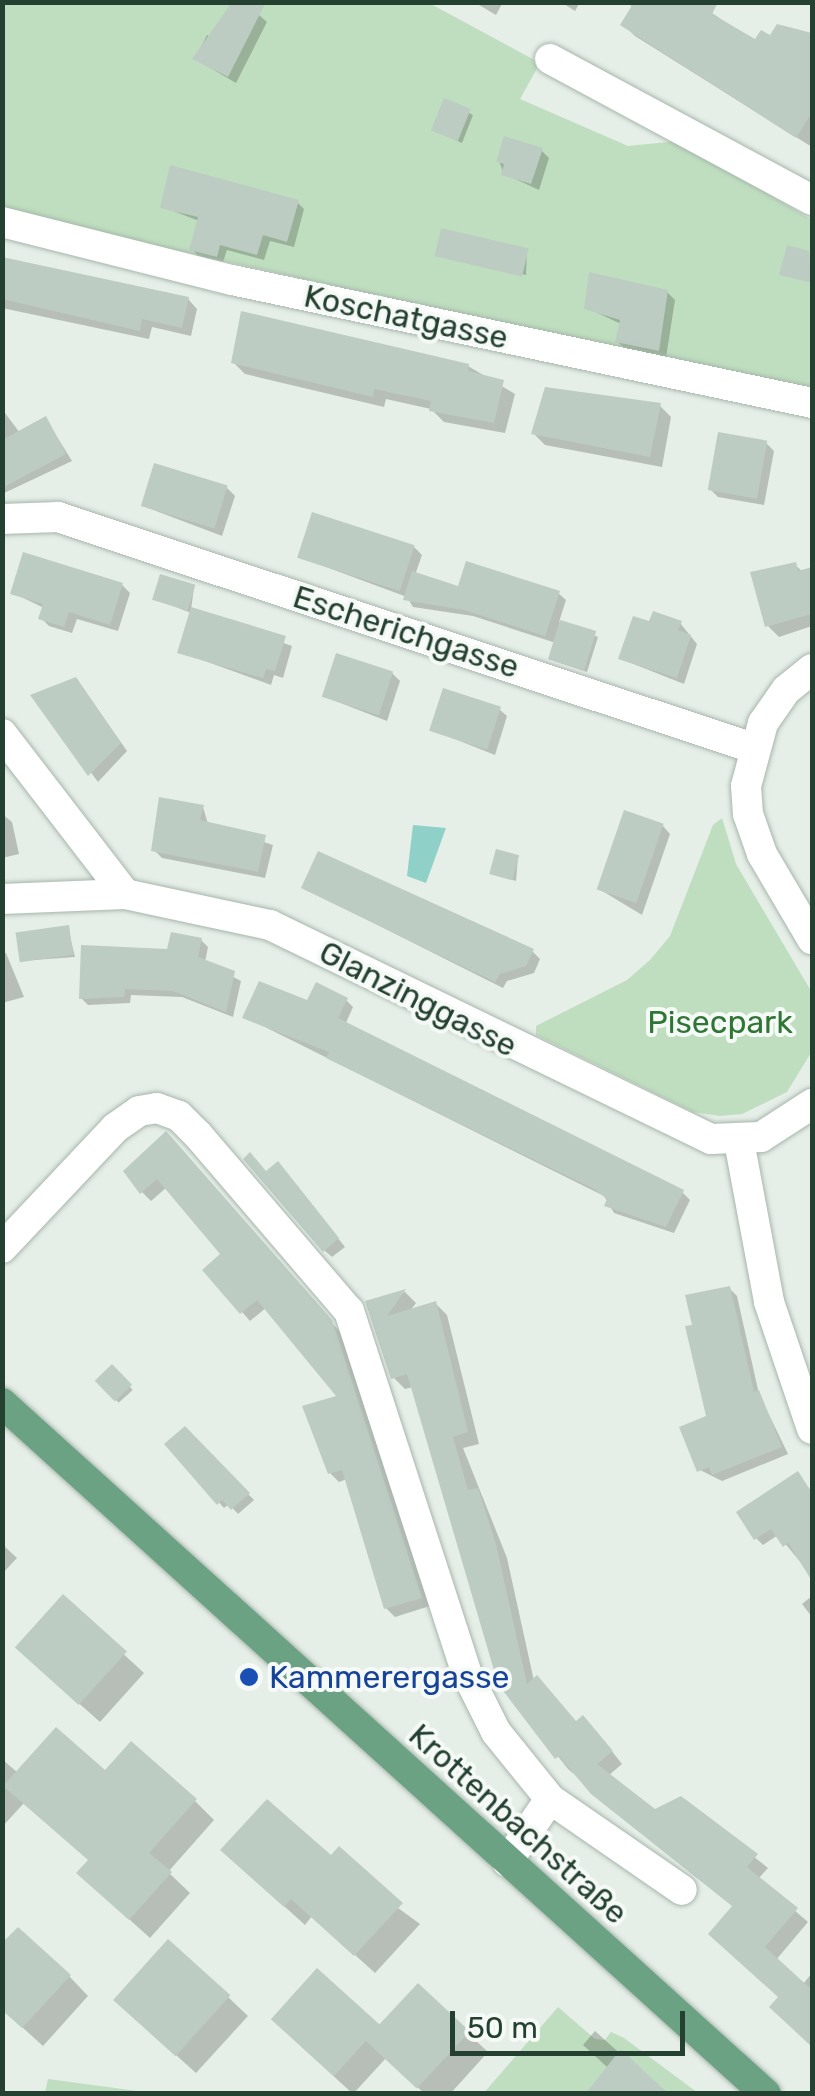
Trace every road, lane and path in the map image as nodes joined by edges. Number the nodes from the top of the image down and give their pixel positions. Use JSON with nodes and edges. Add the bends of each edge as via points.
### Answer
{"nodes":[{"id":1,"x":550,"y":59,"type":"dead end"},
{"id":2,"x":812,"y":200,"type":"edge"},
{"id":3,"x":2,"y":222,"type":"edge"},
{"id":4,"x":812,"y":402,"type":"edge"},
{"id":5,"x":2,"y":519,"type":"edge"},
{"id":6,"x":812,"y":668,"type":"edge"},
{"id":7,"x":2,"y":734,"type":"edge"},
{"id":8,"x":752,"y":748,"type":"junction"},
{"id":9,"x":125,"y":894,"type":"junction"},
{"id":10,"x":2,"y":899,"type":"edge"},
{"id":11,"x":812,"y":939,"type":"edge"},
{"id":12,"x":812,"y":1104,"type":"edge"},
{"id":13,"x":739,"y":1141,"type":"junction"},
{"id":14,"x":2,"y":1248,"type":"edge"},
{"id":15,"x":2,"y":1403,"type":"edge"},
{"id":16,"x":812,"y":1429,"type":"edge"},
{"id":17,"x":550,"y":1799,"type":"junction"},
{"id":18,"x":508,"y":1862,"type":"junction"},
{"id":19,"x":682,"y":1890,"type":"dead end"},
{"id":20,"x":766,"y":2094,"type":"edge"}],
"edges":[{"from":1,"to":2,"type":"street"},
{"from":3,"to":4,"type":"street","name":"Koschatgasse","via":[[232,280]]},
{"from":5,"to":8,"type":"street","name":"Escherichgasse","via":[[58,517]]},
{"from":6,"to":8,"type":"street","via":[[776,702]]},
{"from":7,"to":9,"type":"street"},
{"from":8,"to":11,"type":"street","via":[[746,786],[752,831]]},
{"from":9,"to":10,"type":"street","name":"Glanzinggasse"},
{"from":9,"to":13,"type":"street","name":"Glanzinggasse","via":[[270,925],[679,1129]]},
{"from":12,"to":13,"type":"street","name":"Glanzinggasse","via":[[780,1130]]},
{"from":13,"to":16,"type":"street","via":[[769,1302]]},
{"from":14,"to":17,"type":"street","via":[[127,1120],[157,1108],[179,1116],[348,1311],[466,1674],[496,1732]]},
{"from":15,"to":18,"type":"main road","name":"Krottenbachstraße"},
{"from":17,"to":18,"type":"street"},
{"from":17,"to":19,"type":"street"},
{"from":18,"to":20,"type":"main road","name":"Krottenbachstraße"}]}
